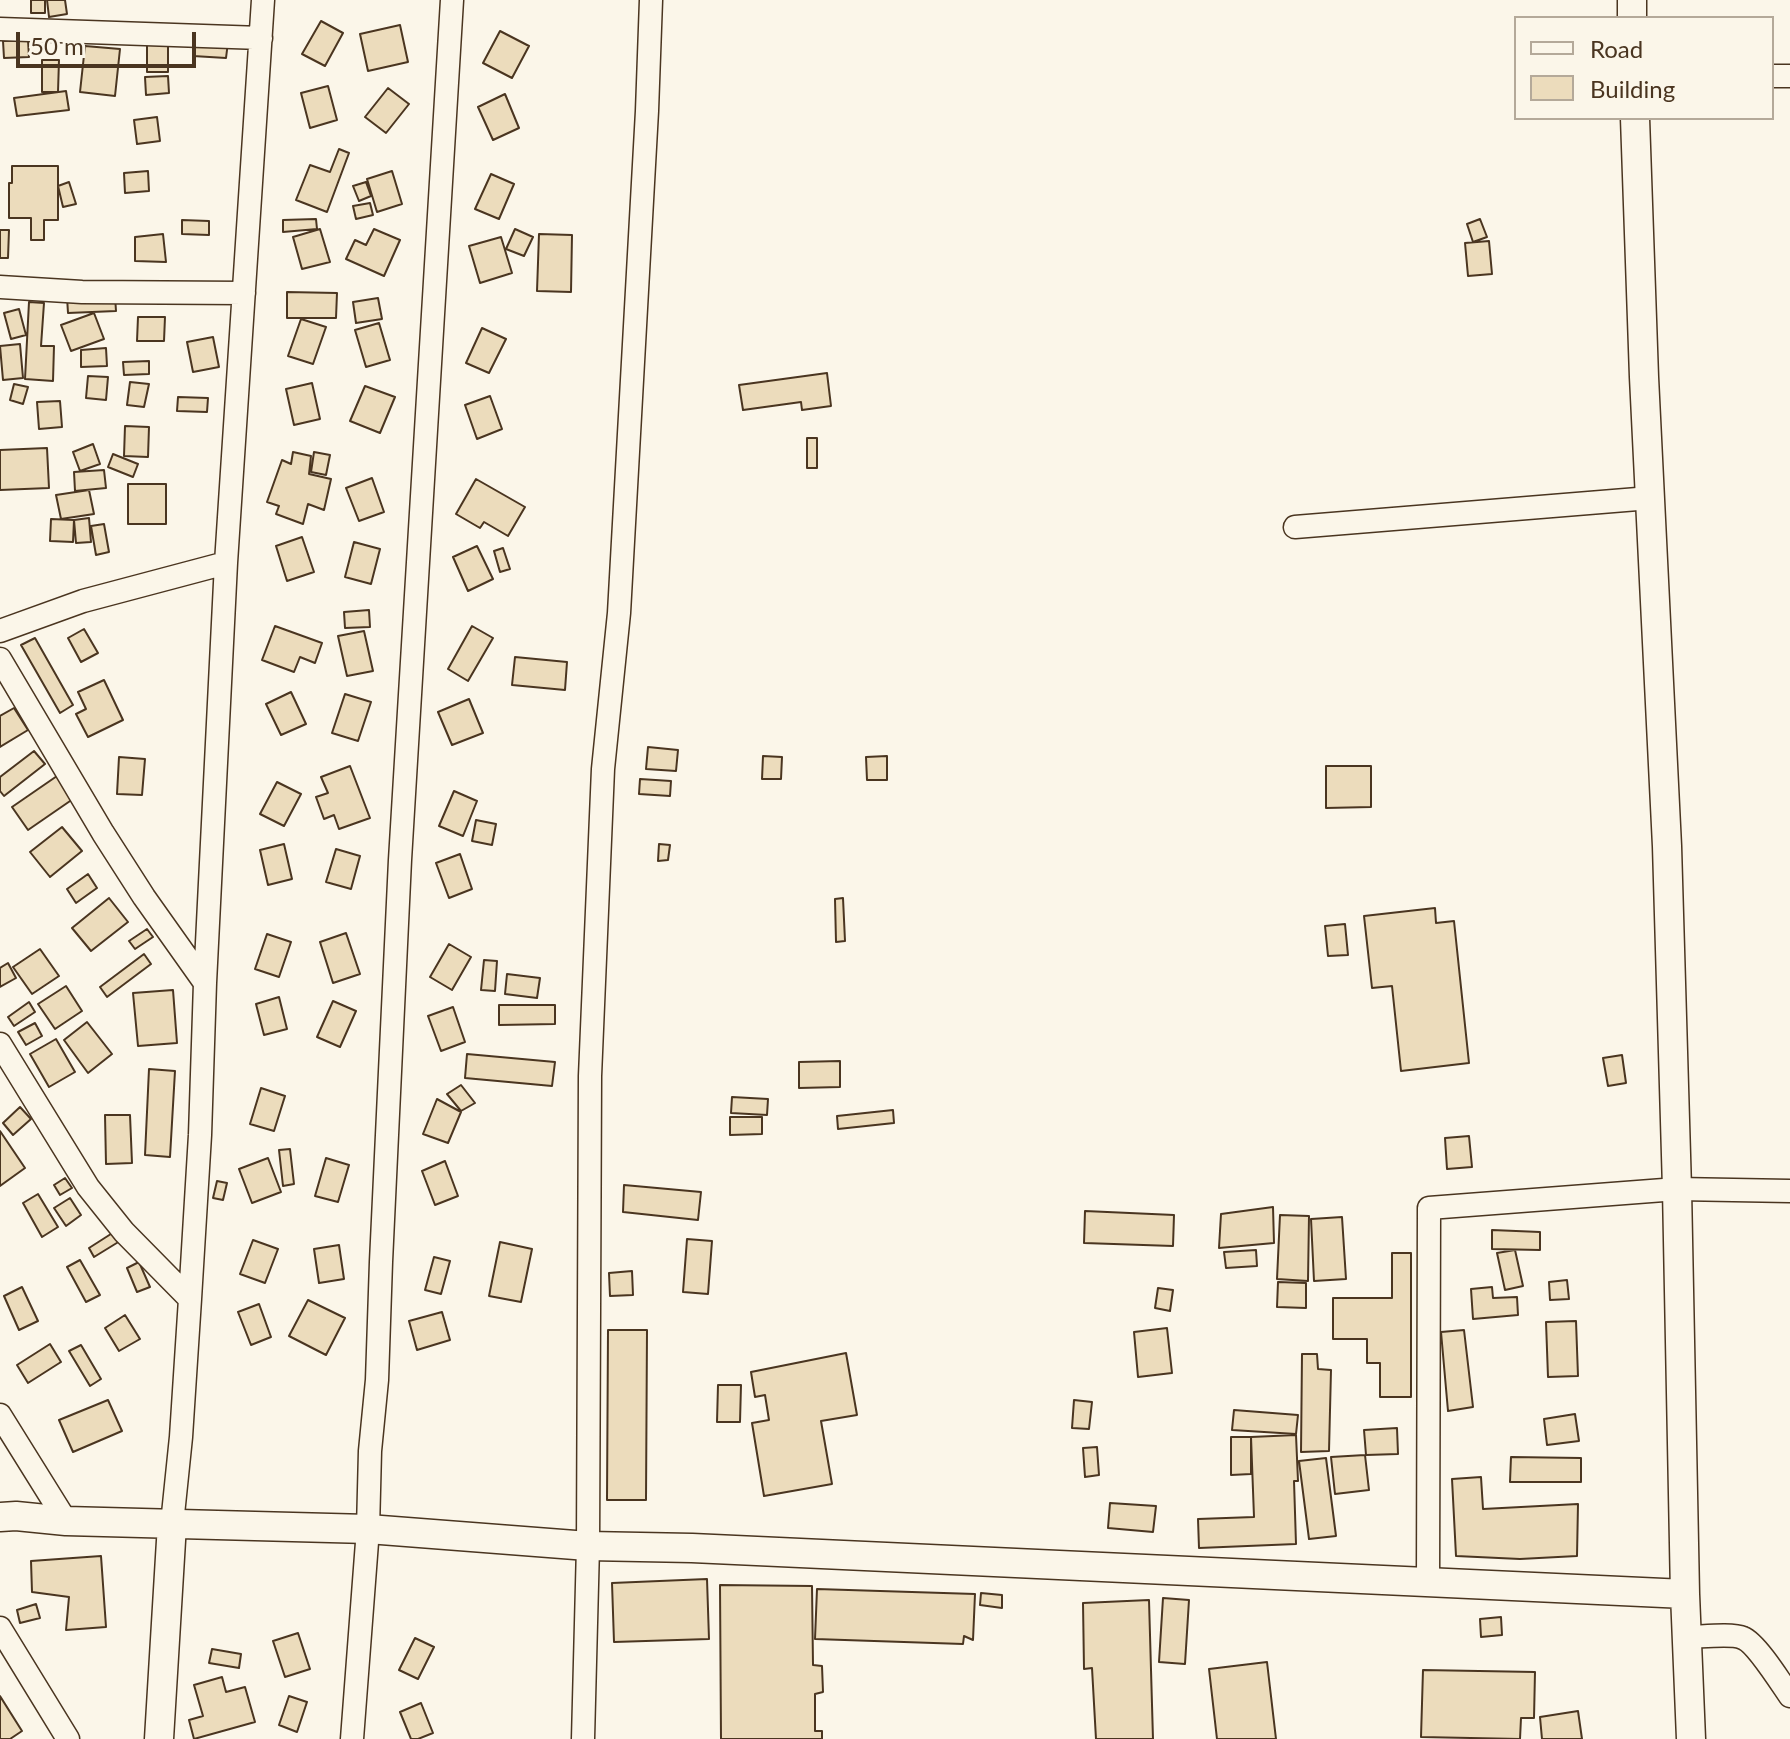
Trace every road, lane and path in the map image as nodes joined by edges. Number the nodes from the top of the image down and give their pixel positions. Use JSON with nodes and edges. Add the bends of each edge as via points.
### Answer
{"nodes":[{"id":1,"x":263,"y":0,"type":"edge"},
{"id":2,"x":452,"y":0,"type":"edge"},
{"id":3,"x":651,"y":0,"type":"edge"},
{"id":4,"x":0,"y":29,"type":"edge"},
{"id":5,"x":261,"y":38,"type":"junction"},
{"id":6,"x":1635,"y":120,"type":"edge"},
{"id":7,"x":0,"y":287,"type":"edge"},
{"id":8,"x":244,"y":293,"type":"junction"},
{"id":9,"x":1650,"y":498,"type":"junction"},
{"id":10,"x":1295,"y":527,"type":"dead end"},
{"id":11,"x":226,"y":563,"type":"junction"},
{"id":12,"x":0,"y":631,"type":"edge"},
{"id":13,"x":0,"y":659,"type":"edge"},
{"id":14,"x":205,"y":983,"type":"junction"},
{"id":15,"x":0,"y":1044,"type":"edge"},
{"id":16,"x":1677,"y":1189,"type":"junction"},
{"id":17,"x":1790,"y":1191,"type":"edge"},
{"id":18,"x":190,"y":1299,"type":"junction"},
{"id":19,"x":0,"y":1415,"type":"edge"},
{"id":20,"x":0,"y":1517,"type":"edge"},
{"id":21,"x":66,"y":1521,"type":"junction"},
{"id":22,"x":172,"y":1524,"type":"junction"},
{"id":23,"x":368,"y":1529,"type":"junction"},
{"id":24,"x":588,"y":1546,"type":"junction"},
{"id":25,"x":1428,"y":1582,"type":"junction"},
{"id":26,"x":1685,"y":1594,"type":"junction"},
{"id":27,"x":0,"y":1628,"type":"edge"},
{"id":28,"x":1687,"y":1637,"type":"junction"},
{"id":29,"x":1790,"y":1696,"type":"edge"},
{"id":30,"x":68,"y":1739,"type":"edge"},
{"id":31,"x":159,"y":1739,"type":"edge"},
{"id":32,"x":352,"y":1739,"type":"edge"},
{"id":33,"x":583,"y":1739,"type":"edge"},
{"id":34,"x":1691,"y":1739,"type":"edge"}],
"edges":[{"from":1,"to":5,"type":"street"},
{"from":2,"to":23,"type":"street","via":[[401,845]]},
{"from":3,"to":24,"type":"street","via":[[620,597],[603,769],[590,1076]]},
{"from":4,"to":5,"type":"street"},
{"from":5,"to":8,"type":"street"},
{"from":6,"to":9,"type":"street"},
{"from":7,"to":8,"type":"street"},
{"from":8,"to":11,"type":"street"},
{"from":9,"to":10,"type":"street"},
{"from":9,"to":16,"type":"street"},
{"from":11,"to":12,"type":"street","via":[[83,601]]},
{"from":11,"to":14,"type":"street"},
{"from":13,"to":14,"type":"street","via":[[128,872]]},
{"from":14,"to":18,"type":"street"},
{"from":15,"to":18,"type":"street","via":[[88,1187]]},
{"from":16,"to":17,"type":"street"},
{"from":16,"to":25,"type":"street","via":[[1429,1208]]},
{"from":16,"to":26,"type":"street"},
{"from":18,"to":22,"type":"street"},
{"from":19,"to":21,"type":"street"},
{"from":20,"to":21,"type":"street"},
{"from":21,"to":22,"type":"street"},
{"from":22,"to":23,"type":"street"},
{"from":22,"to":31,"type":"street"},
{"from":23,"to":24,"type":"street"},
{"from":23,"to":32,"type":"street"},
{"from":24,"to":25,"type":"street"},
{"from":24,"to":33,"type":"street"},
{"from":25,"to":26,"type":"street"},
{"from":26,"to":28,"type":"street"},
{"from":27,"to":30,"type":"street"},
{"from":28,"to":29,"type":"street","via":[[1745,1638]]},
{"from":28,"to":34,"type":"street"}]}
